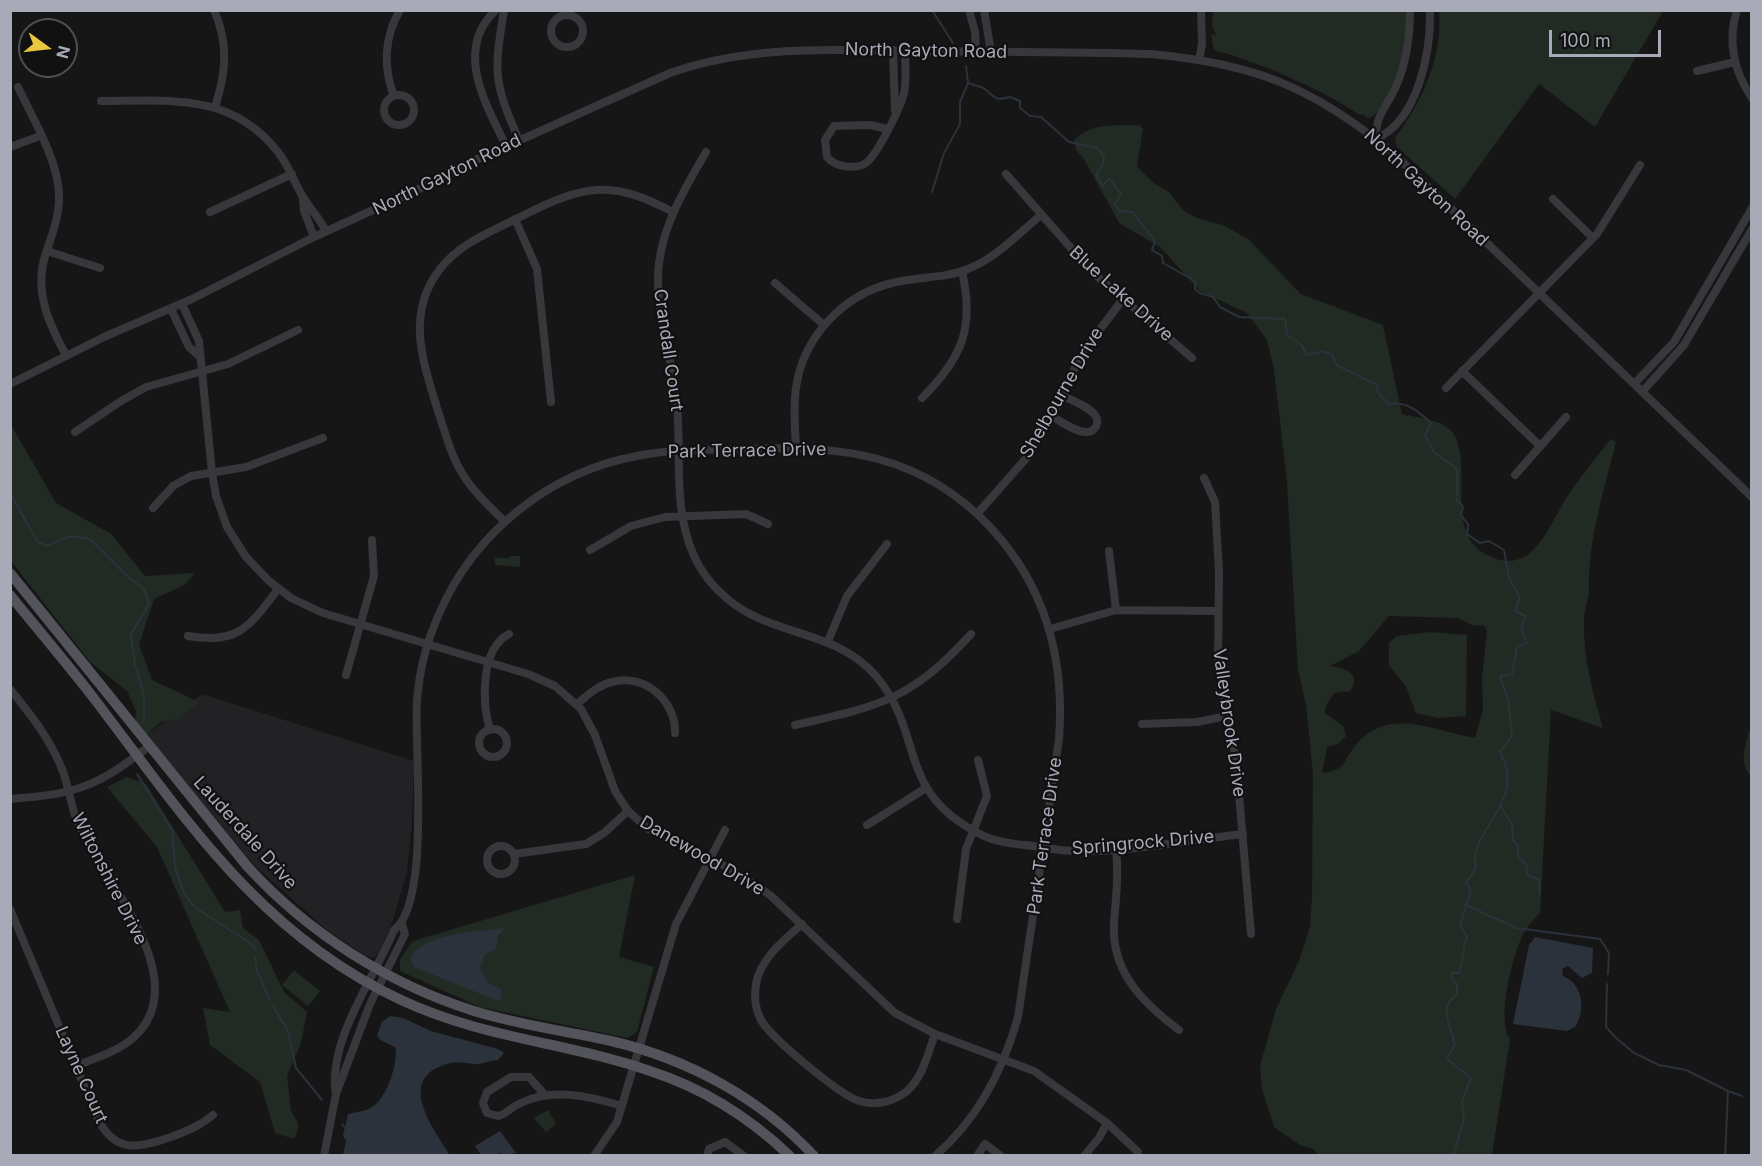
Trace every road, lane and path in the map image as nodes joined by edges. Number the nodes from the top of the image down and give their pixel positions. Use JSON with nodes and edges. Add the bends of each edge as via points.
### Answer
{"nodes":[{"id":1,"x":214,"y":10,"type":"edge"},
{"id":2,"x":400,"y":10,"type":"edge"},
{"id":3,"x":496,"y":10,"type":"edge"},
{"id":4,"x":504,"y":10,"type":"edge"},
{"id":5,"x":969,"y":10,"type":"edge"},
{"id":6,"x":984,"y":10,"type":"edge"},
{"id":7,"x":1201,"y":10,"type":"edge"},
{"id":8,"x":1410,"y":10,"type":"edge"},
{"id":9,"x":1430,"y":10,"type":"edge"},
{"id":10,"x":1737,"y":10,"type":"edge"},
{"id":11,"x":567,"y":13,"type":"edge"},
{"id":12,"x":893,"y":50,"type":"junction"},
{"id":13,"x":905,"y":51,"type":"junction"},
{"id":14,"x":976,"y":51,"type":"junction"},
{"id":15,"x":990,"y":52,"type":"junction"},
{"id":16,"x":1199,"y":60,"type":"junction"},
{"id":17,"x":1735,"y":62,"type":"junction"},
{"id":18,"x":1697,"y":70,"type":"dead end"},
{"id":19,"x":18,"y":87,"type":"dead end"},
{"id":20,"x":394,"y":96,"type":"dead end"},
{"id":21,"x":1752,"y":99,"type":"edge"},
{"id":22,"x":101,"y":101,"type":"dead end"},
{"id":23,"x":215,"y":107,"type":"junction"},
{"id":24,"x":895,"y":111,"type":"junction"},
{"id":25,"x":887,"y":129,"type":"junction"},
{"id":26,"x":40,"y":136,"type":"junction"},
{"id":27,"x":1376,"y":139,"type":"junction"},
{"id":28,"x":519,"y":140,"type":"junction"},
{"id":29,"x":506,"y":146,"type":"junction"},
{"id":30,"x":10,"y":147,"type":"edge"},
{"id":31,"x":706,"y":152,"type":"dead end"},
{"id":32,"x":1640,"y":165,"type":"dead end"},
{"id":33,"x":292,"y":174,"type":"junction"},
{"id":34,"x":1006,"y":174,"type":"dead end"},
{"id":35,"x":303,"y":197,"type":"junction"},
{"id":36,"x":1553,"y":199,"type":"dead end"},
{"id":37,"x":1752,"y":208,"type":"edge"},
{"id":38,"x":210,"y":212,"type":"dead end"},
{"id":39,"x":673,"y":212,"type":"junction"},
{"id":40,"x":1041,"y":215,"type":"junction"},
{"id":41,"x":515,"y":219,"type":"junction"},
{"id":42,"x":1752,"y":229,"type":"edge"},
{"id":43,"x":326,"y":231,"type":"junction"},
{"id":44,"x":314,"y":237,"type":"junction"},
{"id":45,"x":1593,"y":238,"type":"junction"},
{"id":46,"x":47,"y":251,"type":"junction"},
{"id":47,"x":100,"y":268,"type":"dead end"},
{"id":48,"x":962,"y":272,"type":"junction"},
{"id":49,"x":774,"y":283,"type":"dead end"},
{"id":50,"x":1537,"y":293,"type":"junction"},
{"id":51,"x":1123,"y":299,"type":"junction"},
{"id":52,"x":182,"y":304,"type":"junction"},
{"id":53,"x":171,"y":309,"type":"junction"},
{"id":54,"x":824,"y":325,"type":"junction"},
{"id":55,"x":298,"y":330,"type":"dead end"},
{"id":56,"x":66,"y":355,"type":"junction"},
{"id":57,"x":198,"y":356,"type":"junction"},
{"id":58,"x":1192,"y":358,"type":"dead end"},
{"id":59,"x":203,"y":371,"type":"junction"},
{"id":60,"x":1462,"y":371,"type":"junction"},
{"id":61,"x":10,"y":384,"type":"edge"},
{"id":62,"x":1634,"y":384,"type":"junction"},
{"id":63,"x":1446,"y":388,"type":"dead end"},
{"id":64,"x":1642,"y":392,"type":"junction"},
{"id":65,"x":1061,"y":395,"type":"junction"},
{"id":66,"x":922,"y":398,"type":"dead end"},
{"id":67,"x":551,"y":402,"type":"dead end"},
{"id":68,"x":1052,"y":416,"type":"junction"},
{"id":69,"x":1566,"y":417,"type":"dead end"},
{"id":70,"x":75,"y":432,"type":"dead end"},
{"id":71,"x":323,"y":438,"type":"dead end"},
{"id":72,"x":1540,"y":446,"type":"junction"},
{"id":73,"x":796,"y":447,"type":"junction"},
{"id":74,"x":680,"y":451,"type":"junction"},
{"id":75,"x":212,"y":473,"type":"junction"},
{"id":76,"x":1515,"y":475,"type":"dead end"},
{"id":77,"x":1204,"y":478,"type":"dead end"},
{"id":78,"x":1752,"y":496,"type":"edge"},
{"id":79,"x":153,"y":508,"type":"dead end"},
{"id":80,"x":977,"y":514,"type":"junction"},
{"id":81,"x":682,"y":516,"type":"junction"},
{"id":82,"x":504,"y":522,"type":"junction"},
{"id":83,"x":768,"y":524,"type":"dead end"},
{"id":84,"x":372,"y":540,"type":"dead end"},
{"id":85,"x":887,"y":544,"type":"dead end"},
{"id":86,"x":590,"y":550,"type":"dead end"},
{"id":87,"x":1109,"y":552,"type":"dead end"},
{"id":88,"x":10,"y":573,"type":"edge"},
{"id":89,"x":278,"y":589,"type":"junction"},
{"id":90,"x":10,"y":595,"type":"edge"},
{"id":91,"x":1116,"y":610,"type":"junction"},
{"id":92,"x":1218,"y":611,"type":"junction"},
{"id":93,"x":361,"y":625,"type":"junction"},
{"id":94,"x":1050,"y":629,"type":"junction"},
{"id":95,"x":509,"y":634,"type":"dead end"},
{"id":96,"x":971,"y":634,"type":"dead end"},
{"id":97,"x":188,"y":636,"type":"dead end"},
{"id":98,"x":828,"y":641,"type":"junction"},
{"id":99,"x":428,"y":645,"type":"junction"},
{"id":100,"x":490,"y":663,"type":"junction"},
{"id":101,"x":346,"y":675,"type":"dead end"},
{"id":102,"x":10,"y":689,"type":"edge"},
{"id":103,"x":892,"y":699,"type":"junction"},
{"id":104,"x":577,"y":704,"type":"junction"},
{"id":105,"x":1227,"y":716,"type":"junction"},
{"id":106,"x":1142,"y":724,"type":"dead end"},
{"id":107,"x":795,"y":725,"type":"dead end"},
{"id":108,"x":490,"y":730,"type":"dead end"},
{"id":109,"x":675,"y":733,"type":"dead end"},
{"id":110,"x":148,"y":747,"type":"junction"},
{"id":111,"x":137,"y":756,"type":"junction"},
{"id":112,"x":978,"y":760,"type":"dead end"},
{"id":113,"x":926,"y":788,"type":"junction"},
{"id":114,"x":69,"y":792,"type":"junction"},
{"id":115,"x":10,"y":799,"type":"edge"},
{"id":116,"x":628,"y":811,"type":"junction"},
{"id":117,"x":867,"y":825,"type":"dead end"},
{"id":118,"x":973,"y":829,"type":"junction"},
{"id":119,"x":725,"y":830,"type":"dead end"},
{"id":120,"x":1243,"y":834,"type":"junction"},
{"id":121,"x":1044,"y":847,"type":"junction"},
{"id":122,"x":1116,"y":848,"type":"junction"},
{"id":123,"x":514,"y":854,"type":"dead end"},
{"id":124,"x":709,"y":859,"type":"junction"},
{"id":125,"x":10,"y":909,"type":"edge"},
{"id":126,"x":957,"y":918,"type":"dead end"},
{"id":127,"x":402,"y":924,"type":"junction"},
{"id":128,"x":802,"y":924,"type":"junction"},
{"id":129,"x":1251,"y":934,"type":"dead end"},
{"id":130,"x":376,"y":968,"type":"junction"},
{"id":131,"x":386,"y":974,"type":"junction"},
{"id":132,"x":368,"y":982,"type":"junction"},
{"id":133,"x":379,"y":988,"type":"junction"},
{"id":134,"x":1179,"y":1030,"type":"dead end"},
{"id":135,"x":935,"y":1034,"type":"junction"},
{"id":136,"x":638,"y":1048,"type":"junction"},
{"id":137,"x":1005,"y":1060,"type":"junction"},
{"id":138,"x":633,"y":1065,"type":"junction"},
{"id":139,"x":76,"y":1066,"type":"junction"},
{"id":140,"x":336,"y":1094,"type":"junction"},
{"id":141,"x":545,"y":1095,"type":"junction"},
{"id":142,"x":622,"y":1106,"type":"junction"},
{"id":143,"x":213,"y":1115,"type":"dead end"},
{"id":144,"x":1107,"y":1123,"type":"junction"},
{"id":145,"x":1138,"y":1152,"type":"dead end"},
{"id":146,"x":324,"y":1155,"type":"edge"},
{"id":147,"x":594,"y":1155,"type":"edge"},
{"id":148,"x":707,"y":1155,"type":"edge"},
{"id":149,"x":744,"y":1155,"type":"edge"},
{"id":150,"x":790,"y":1155,"type":"edge"},
{"id":151,"x":814,"y":1155,"type":"edge"},
{"id":152,"x":935,"y":1155,"type":"edge"},
{"id":153,"x":977,"y":1155,"type":"edge"},
{"id":154,"x":1001,"y":1155,"type":"edge"},
{"id":155,"x":1084,"y":1155,"type":"edge"}],
"edges":[{"from":1,"to":23,"type":"street","via":[[224,38],[225,56],[224,77]]},
{"from":2,"to":20,"type":"street","via":[[387,53],[387,73]]},
{"from":3,"to":29,"type":"street","via":[[480,31],[474,63],[482,96]]},
{"from":4,"to":28,"type":"street","via":[[496,74],[503,104]]},
{"from":5,"to":14,"type":"street"},
{"from":6,"to":15,"type":"street"},
{"from":7,"to":16,"type":"street"},
{"from":8,"to":27,"type":"street","via":[[1406,56],[1390,99],[1375,122]]},
{"from":9,"to":27,"type":"street","via":[[1427,50],[1416,89],[1391,132]]},
{"from":10,"to":17,"type":"street"},
{"from":11,"to":11,"type":"street","via":[[556,19],[551,31],[556,42],[567,47],[578,42],[583,31],[578,19]]},
{"from":12,"to":13,"type":"street","name":"North Gayton Road"},
{"from":12,"to":24,"type":"street"},
{"from":12,"to":28,"type":"street","name":"North Gayton Road","via":[[767,52],[702,62]]},
{"from":13,"to":14,"type":"street","name":"North Gayton Road"},
{"from":13,"to":24,"type":"street","via":[[904,91]]},
{"from":14,"to":15,"type":"street","name":"North Gayton Road"},
{"from":15,"to":16,"type":"street","name":"North Gayton Road","via":[[1150,54]]},
{"from":16,"to":27,"type":"street","name":"North Gayton Road","via":[[1283,82],[1320,99]]},
{"from":17,"to":18,"type":"street"},
{"from":17,"to":21,"type":"street"},
{"from":19,"to":26,"type":"street"},
{"from":22,"to":23,"type":"street","via":[[187,102]]},
{"from":23,"to":33,"type":"street","via":[[242,119],[260,133]]},
{"from":24,"to":25,"type":"street"},
{"from":25,"to":25,"type":"street","via":[[864,164],[841,166],[827,157],[825,140],[834,126],[870,124]]},
{"from":26,"to":30,"type":"street"},
{"from":26,"to":46,"type":"street","via":[[54,166],[59,193]]},
{"from":27,"to":50,"type":"street","name":"North Gayton Road"},
{"from":28,"to":29,"type":"street","name":"North Gayton Road"},
{"from":29,"to":43,"type":"street","name":"North Gayton Road"},
{"from":31,"to":39,"type":"street","name":"Crandall Court"},
{"from":32,"to":45,"type":"street"},
{"from":33,"to":35,"type":"street"},
{"from":33,"to":38,"type":"street"},
{"from":34,"to":40,"type":"street","name":"Blue Lake Drive"},
{"from":35,"to":43,"type":"street"},
{"from":35,"to":44,"type":"street"},
{"from":36,"to":45,"type":"street"},
{"from":37,"to":62,"type":"street","via":[[1674,342]]},
{"from":39,"to":41,"type":"street","via":[[636,194],[597,189],[569,194]]},
{"from":39,"to":74,"type":"street","name":"Crandall Court","via":[[662,244],[658,287],[674,377]]},
{"from":40,"to":48,"type":"street","via":[[993,256]]},
{"from":40,"to":51,"type":"street","name":"Blue Lake Drive","via":[[1092,272]]},
{"from":41,"to":67,"type":"street","via":[[537,269]]},
{"from":41,"to":82,"type":"street","via":[[462,248],[441,267],[428,288],[419,327],[422,360],[452,452],[466,479]]},
{"from":42,"to":64,"type":"street","via":[[1684,345]]},
{"from":43,"to":44,"type":"street","name":"North Gayton Road"},
{"from":44,"to":52,"type":"street","name":"North Gayton Road"},
{"from":45,"to":50,"type":"street"},
{"from":46,"to":47,"type":"street"},
{"from":46,"to":56,"type":"street","via":[[42,296]]},
{"from":48,"to":54,"type":"street","via":[[882,286],[846,304]]},
{"from":48,"to":66,"type":"street","via":[[968,308],[963,339],[946,372]]},
{"from":49,"to":54,"type":"street"},
{"from":50,"to":60,"type":"street"},
{"from":50,"to":62,"type":"street","name":"North Gayton Road"},
{"from":51,"to":58,"type":"street","name":"Blue Lake Drive"},
{"from":51,"to":65,"type":"street","name":"Shelbourne Drive","via":[[1091,339]]},
{"from":52,"to":53,"type":"street","name":"North Gayton Road"},
{"from":52,"to":57,"type":"street","via":[[199,341]]},
{"from":53,"to":56,"type":"street","name":"North Gayton Road"},
{"from":53,"to":57,"type":"street","via":[[189,347]]},
{"from":54,"to":73,"type":"street","via":[[807,351],[797,382]]},
{"from":55,"to":59,"type":"street","via":[[228,364]]},
{"from":56,"to":61,"type":"street","name":"North Gayton Road"},
{"from":57,"to":59,"type":"street","name":"Danewood Drive"},
{"from":59,"to":70,"type":"street","via":[[133,393]]},
{"from":59,"to":75,"type":"street","name":"Danewood Drive"},
{"from":60,"to":63,"type":"street"},
{"from":60,"to":72,"type":"street"},
{"from":62,"to":64,"type":"street","name":"North Gayton Road"},
{"from":64,"to":78,"type":"street","name":"North Gayton Road"},
{"from":65,"to":68,"type":"street","name":"Shelbourne Drive"},
{"from":65,"to":68,"type":"street","via":[[1094,413],[1096,426],[1084,432]]},
{"from":68,"to":80,"type":"street","name":"Shelbourne Drive","via":[[1029,455]]},
{"from":69,"to":72,"type":"street"},
{"from":71,"to":75,"type":"street","via":[[246,467]]},
{"from":72,"to":76,"type":"street"},
{"from":73,"to":74,"type":"street","name":"Park Terrace Drive"},
{"from":73,"to":80,"type":"street","name":"Park Terrace Drive","via":[[840,450],[884,460],[934,482]]},
{"from":74,"to":81,"type":"street","name":"Crandall Court"},
{"from":74,"to":82,"type":"street","name":"Park Terrace Drive","via":[[638,455],[587,470],[542,493]]},
{"from":75,"to":79,"type":"street","via":[[182,480]]},
{"from":75,"to":89,"type":"street","name":"Danewood Drive","via":[[219,508],[234,539],[257,570]]},
{"from":77,"to":92,"type":"street","name":"Valleybrook Drive","via":[[1215,502]]},
{"from":80,"to":94,"type":"street","name":"Park Terrace Drive","via":[[1004,542],[1026,575]]},
{"from":81,"to":83,"type":"street","via":[[746,514]]},
{"from":81,"to":86,"type":"street","via":[[631,526]]},
{"from":81,"to":98,"type":"street","name":"Crandall Court","via":[[694,555],[705,576],[723,596],[765,622]]},
{"from":82,"to":99,"type":"street","name":"Park Terrace Drive","via":[[455,582]]},
{"from":84,"to":93,"type":"street","via":[[374,576]]},
{"from":85,"to":98,"type":"street","via":[[847,596]]},
{"from":87,"to":91,"type":"street"},
{"from":88,"to":110,"type":"main road","name":"Lauderdale Drive"},
{"from":89,"to":93,"type":"street","name":"Danewood Drive","via":[[313,609]]},
{"from":89,"to":97,"type":"street","via":[[243,630],[213,639]]},
{"from":90,"to":111,"type":"main road","name":"Lauderdale Drive"},
{"from":91,"to":92,"type":"street"},
{"from":91,"to":94,"type":"street"},
{"from":92,"to":105,"type":"street","name":"Valleybrook Drive","via":[[1218,665]]},
{"from":93,"to":99,"type":"street","name":"Danewood Drive"},
{"from":93,"to":101,"type":"street"},
{"from":94,"to":121,"type":"street","name":"Park Terrace Drive","via":[[1059,672],[1061,714]]},
{"from":95,"to":100,"type":"street","via":[[496,644]]},
{"from":96,"to":103,"type":"street","via":[[925,680]]},
{"from":98,"to":103,"type":"street","name":"Crandall Court","via":[[858,658]]},
{"from":99,"to":100,"type":"street","name":"Danewood Drive"},
{"from":99,"to":127,"type":"street","name":"Park Terrace Drive","via":[[417,700],[418,854]]},
{"from":100,"to":104,"type":"street","name":"Danewood Drive","via":[[546,681]]},
{"from":100,"to":108,"type":"street","via":[[483,696]]},
{"from":102,"to":114,"type":"street","name":"Wiltonshire Drive","via":[[50,743]]},
{"from":103,"to":107,"type":"street","via":[[852,713]]},
{"from":103,"to":113,"type":"street","name":"Crandall Court"},
{"from":104,"to":109,"type":"street","via":[[610,682],[639,682],[662,697],[673,716]]},
{"from":104,"to":116,"type":"street","name":"Danewood Drive","via":[[590,723],[615,790]]},
{"from":105,"to":106,"type":"street","via":[[1197,723]]},
{"from":105,"to":120,"type":"street","name":"Valleybrook Drive","via":[[1236,759]]},
{"from":110,"to":111,"type":"street"},
{"from":110,"to":130,"type":"main road","name":"Lauderdale Drive","via":[[270,890],[323,934]]},
{"from":111,"to":114,"type":"street","via":[[98,783]]},
{"from":111,"to":132,"type":"main road","name":"Lauderdale Drive","via":[[216,857],[258,903],[312,947]]},
{"from":112,"to":118,"type":"street","via":[[987,796]]},
{"from":113,"to":117,"type":"street"},
{"from":113,"to":118,"type":"street","name":"Springrock Drive","via":[[954,818]]},
{"from":114,"to":115,"type":"street"},
{"from":114,"to":139,"type":"street","name":"Wiltonshire Drive","via":[[80,829],[124,900],[155,977],[153,1005],[138,1033],[126,1043]]},
{"from":116,"to":123,"type":"street","via":[[586,844]]},
{"from":116,"to":124,"type":"street","name":"Danewood Drive","via":[[654,833]]},
{"from":118,"to":121,"type":"street","name":"Springrock Drive","via":[[992,839]]},
{"from":118,"to":126,"type":"street","via":[[963,861]]},
{"from":119,"to":124,"type":"street"},
{"from":120,"to":122,"type":"street","name":"Springrock Drive"},
{"from":120,"to":129,"type":"street","name":"Valleybrook Drive"},
{"from":121,"to":122,"type":"street","name":"Springrock Drive","via":[[1078,851]]},
{"from":121,"to":137,"type":"street","name":"Park Terrace Drive","via":[[1022,998]]},
{"from":122,"to":134,"type":"street","via":[[1119,888],[1115,936],[1120,962],[1137,995]]},
{"from":124,"to":128,"type":"street","name":"Danewood Drive","via":[[763,890]]},
{"from":124,"to":136,"type":"street","via":[[676,924]]},
{"from":125,"to":139,"type":"street","name":"Layne Court"},
{"from":127,"to":130,"type":"street","name":"Park Terrace Drive","via":[[394,930]]},
{"from":127,"to":131,"type":"street","name":"Park Terrace Drive","via":[[405,934]]},
{"from":128,"to":135,"type":"street","name":"Danewood Drive","via":[[890,1008]]},
{"from":128,"to":135,"type":"street","via":[[768,958],[755,986],[755,1003],[761,1019],[781,1042],[843,1093],[878,1103],[897,1097],[914,1083]]},
{"from":130,"to":131,"type":"main road","name":"Lauderdale Drive"},
{"from":130,"to":132,"type":"street","name":"Park Terrace Drive"},
{"from":131,"to":133,"type":"street","name":"Park Terrace Drive"},
{"from":131,"to":136,"type":"main road","name":"Lauderdale Drive","via":[[474,1011]]},
{"from":132,"to":133,"type":"main road","name":"Lauderdale Drive"},
{"from":132,"to":140,"type":"street","name":"Park Terrace Drive","via":[[343,1042],[334,1084]]},
{"from":133,"to":138,"type":"main road","name":"Lauderdale Drive","via":[[423,1010],[478,1029]]},
{"from":133,"to":140,"type":"street","name":"Park Terrace Drive"},
{"from":135,"to":137,"type":"street","name":"Danewood Drive"},
{"from":136,"to":138,"type":"street"},
{"from":136,"to":151,"type":"main road","name":"Lauderdale Drive","via":[[682,1064],[743,1096]]},
{"from":137,"to":144,"type":"street","name":"Danewood Drive","via":[[1034,1071]]},
{"from":137,"to":152,"type":"street","name":"Park Terrace Drive","via":[[972,1117]]},
{"from":138,"to":142,"type":"street"},
{"from":138,"to":150,"type":"main road","name":"Lauderdale Drive","via":[[672,1078],[715,1100],[753,1124]]},
{"from":139,"to":143,"type":"street","name":"Layne Court","via":[[101,1126],[121,1143],[148,1145],[195,1128]]},
{"from":140,"to":146,"type":"street","name":"Park Terrace Drive"},
{"from":141,"to":141,"type":"street","via":[[529,1077],[518,1075],[487,1092],[483,1103],[488,1113],[498,1116],[519,1103]]},
{"from":141,"to":142,"type":"street","via":[[587,1096]]},
{"from":142,"to":147,"type":"street","via":[[617,1122]]},
{"from":144,"to":145,"type":"street","name":"Danewood Drive"},
{"from":144,"to":155,"type":"street","via":[[1100,1138]]},
{"from":148,"to":149,"type":"street","via":[[708,1149],[725,1142]]},
{"from":153,"to":154,"type":"street","via":[[985,1144]]}]}
